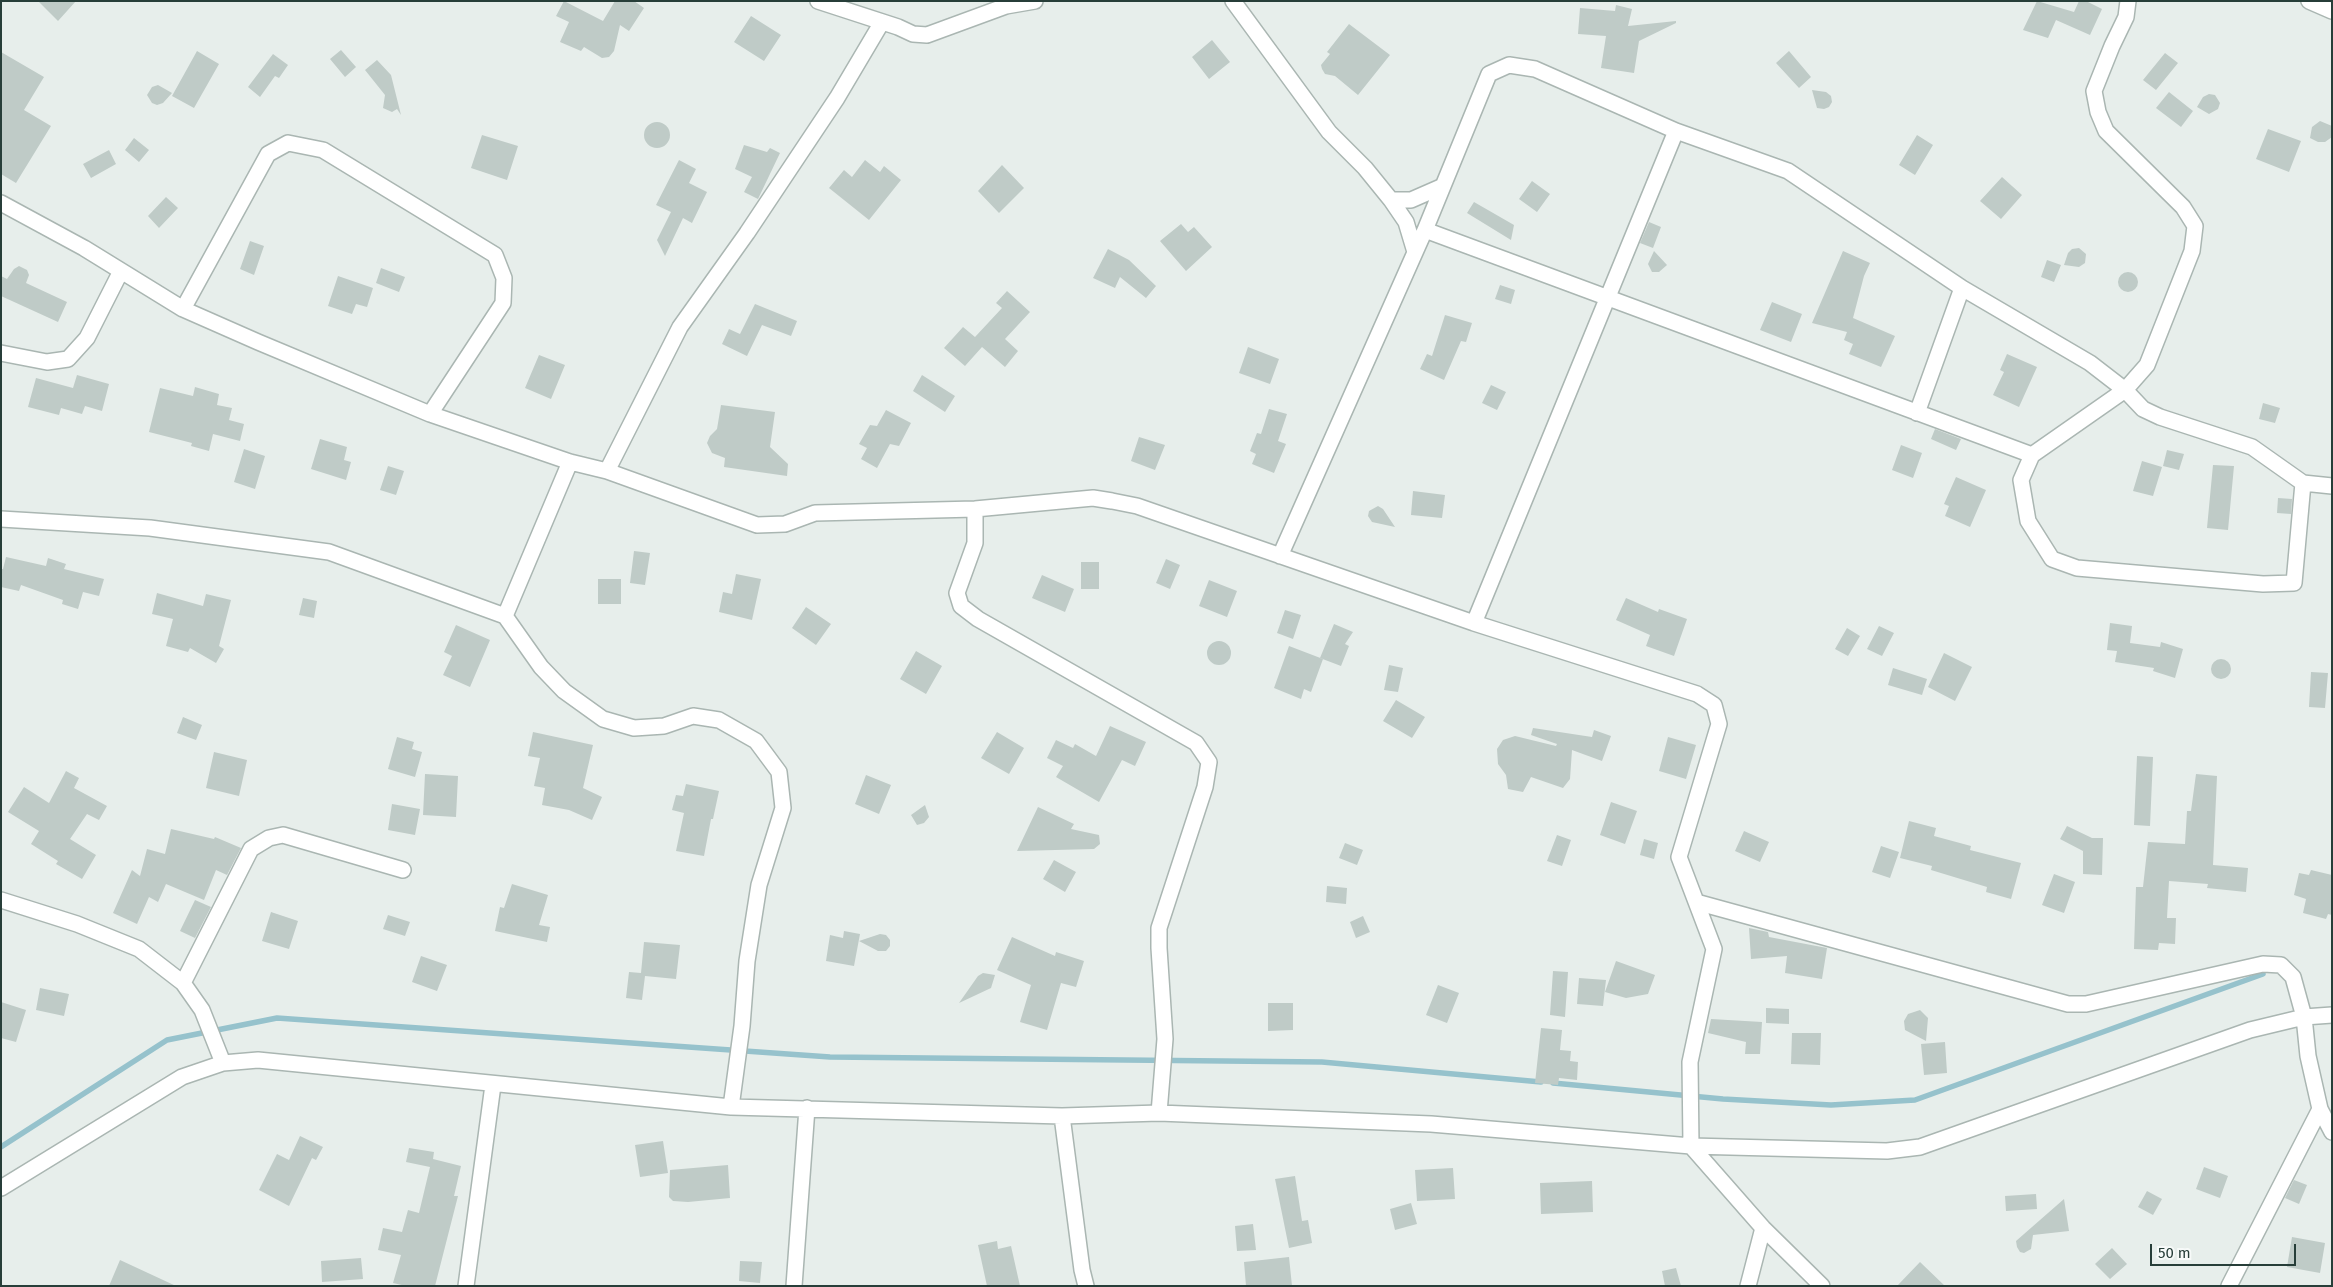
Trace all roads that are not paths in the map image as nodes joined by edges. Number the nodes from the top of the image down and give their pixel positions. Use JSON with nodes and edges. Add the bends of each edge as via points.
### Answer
{"nodes":[{"id":1,"x":818,"y":1,"type":"edge"},
{"id":2,"x":1035,"y":1,"type":"edge"},
{"id":3,"x":1234,"y":1,"type":"edge"},
{"id":4,"x":2128,"y":1,"type":"edge"},
{"id":5,"x":2309,"y":1,"type":"edge"},
{"id":6,"x":2332,"y":11,"type":"edge"},
{"id":7,"x":882,"y":22,"type":"junction"},
{"id":8,"x":1676,"y":131,"type":"junction"},
{"id":9,"x":1443,"y":186,"type":"junction"},
{"id":10,"x":1391,"y":200,"type":"junction"},
{"id":11,"x":1,"y":203,"type":"edge"},
{"id":12,"x":1425,"y":230,"type":"junction"},
{"id":13,"x":1415,"y":252,"type":"junction"},
{"id":14,"x":121,"y":271,"type":"junction"},
{"id":15,"x":1962,"y":288,"type":"junction"},
{"id":16,"x":1606,"y":298,"type":"junction"},
{"id":17,"x":183,"y":309,"type":"junction"},
{"id":18,"x":1,"y":353,"type":"edge"},
{"id":19,"x":2124,"y":390,"type":"junction"},
{"id":20,"x":1917,"y":413,"type":"junction"},
{"id":21,"x":430,"y":414,"type":"junction"},
{"id":22,"x":2032,"y":455,"type":"junction"},
{"id":23,"x":570,"y":462,"type":"junction"},
{"id":24,"x":607,"y":471,"type":"junction"},
{"id":25,"x":2302,"y":483,"type":"junction"},
{"id":26,"x":2332,"y":486,"type":"edge"},
{"id":27,"x":975,"y":509,"type":"junction"},
{"id":28,"x":1,"y":519,"type":"edge"},
{"id":29,"x":1280,"y":556,"type":"junction"},
{"id":30,"x":505,"y":616,"type":"junction"},
{"id":31,"x":1474,"y":623,"type":"junction"},
{"id":32,"x":403,"y":870,"type":"dead end"},
{"id":33,"x":1,"y":900,"type":"edge"},
{"id":34,"x":1696,"y":902,"type":"junction"},
{"id":35,"x":183,"y":983,"type":"junction"},
{"id":36,"x":2332,"y":1015,"type":"edge"},
{"id":37,"x":2304,"y":1017,"type":"junction"},
{"id":38,"x":223,"y":1063,"type":"junction"},
{"id":39,"x":493,"y":1085,"type":"junction"},
{"id":40,"x":732,"y":1107,"type":"junction"},
{"id":41,"x":807,"y":1108,"type":"junction"},
{"id":42,"x":2320,"y":1109,"type":"junction"},
{"id":43,"x":1159,"y":1113,"type":"junction"},
{"id":44,"x":1062,"y":1116,"type":"junction"},
{"id":45,"x":2332,"y":1132,"type":"edge"},
{"id":46,"x":1691,"y":1146,"type":"junction"},
{"id":47,"x":1,"y":1188,"type":"edge"},
{"id":48,"x":1764,"y":1228,"type":"junction"},
{"id":49,"x":466,"y":1286,"type":"edge"},
{"id":50,"x":794,"y":1286,"type":"edge"},
{"id":51,"x":1086,"y":1286,"type":"edge"},
{"id":52,"x":1748,"y":1286,"type":"edge"},
{"id":53,"x":1822,"y":1286,"type":"edge"},
{"id":54,"x":2229,"y":1286,"type":"edge"}],
"edges":[{"from":1,"to":7,"type":"street"},
{"from":2,"to":7,"type":"street","via":[[1006,6],[927,35],[913,34]]},
{"from":3,"to":10,"type":"street","via":[[1329,132]]},
{"from":4,"to":19,"type":"street","via":[[2126,17],[2094,91],[2098,112],[2106,131],[2183,207],[2195,226],[2192,251],[2147,365]]},
{"from":5,"to":6,"type":"street"},
{"from":7,"to":24,"type":"street","via":[[837,98],[680,327]]},
{"from":8,"to":9,"type":"street","via":[[1535,69],[1509,65],[1489,74]]},
{"from":8,"to":15,"type":"street","via":[[1788,171]]},
{"from":8,"to":16,"type":"street"},
{"from":9,"to":10,"type":"street","via":[[1411,200]]},
{"from":9,"to":12,"type":"street"},
{"from":10,"to":13,"type":"street","via":[[1406,222]]},
{"from":11,"to":14,"type":"street"},
{"from":12,"to":13,"type":"street"},
{"from":12,"to":16,"type":"street"},
{"from":13,"to":29,"type":"street"},
{"from":14,"to":17,"type":"street"},
{"from":14,"to":18,"type":"street","via":[[87,338],[68,359],[48,362]]},
{"from":15,"to":19,"type":"street","via":[[2090,363]]},
{"from":15,"to":20,"type":"street"},
{"from":16,"to":20,"type":"street"},
{"from":16,"to":31,"type":"street"},
{"from":17,"to":21,"type":"street"},
{"from":17,"to":21,"type":"street","via":[[268,154],[288,143],[323,150],[495,255],[504,278],[503,303]]},
{"from":19,"to":22,"type":"street"},
{"from":19,"to":25,"type":"street","via":[[2143,409],[2160,417],[2252,447]]},
{"from":20,"to":22,"type":"street"},
{"from":21,"to":23,"type":"street"},
{"from":22,"to":25,"type":"street","via":[[2020,480],[2028,521],[2052,559],[2077,568],[2263,584],[2294,583]]},
{"from":23,"to":24,"type":"street"},
{"from":23,"to":30,"type":"street"},
{"from":24,"to":27,"type":"street","via":[[757,524],[785,524],[814,513]]},
{"from":25,"to":26,"type":"street"},
{"from":27,"to":29,"type":"street","via":[[1094,498],[1136,506]]},
{"from":27,"to":43,"type":"street","via":[[975,543],[957,593],[961,606],[1196,742],[1209,762],[1205,788],[1159,928],[1165,1038]]},
{"from":28,"to":30,"type":"street","via":[[150,528],[329,552]]},
{"from":29,"to":31,"type":"street"},
{"from":30,"to":40,"type":"street","via":[[541,668],[564,691],[602,719],[634,728],[664,726],[693,716],[719,720],[756,741],[779,772],[783,808],[759,885],[747,961]]},
{"from":31,"to":34,"type":"street","via":[[1697,694],[1714,706],[1719,724],[1679,857]]},
{"from":32,"to":35,"type":"street","via":[[283,835],[269,838],[250,849]]},
{"from":33,"to":35,"type":"street","via":[[77,924],[139,949]]},
{"from":34,"to":37,"type":"street","via":[[2068,1004],[2086,1004],[2263,964],[2281,965],[2294,977]]},
{"from":34,"to":46,"type":"street","via":[[1714,950],[1690,1062]]},
{"from":35,"to":38,"type":"street","via":[[202,1010]]},
{"from":36,"to":37,"type":"street"},
{"from":37,"to":42,"type":"street","via":[[2308,1056]]},
{"from":37,"to":46,"type":"street","via":[[2241,1033],[1903,1150]]},
{"from":38,"to":39,"type":"street","via":[[258,1060]]},
{"from":38,"to":47,"type":"street","via":[[182,1077]]},
{"from":39,"to":40,"type":"street"},
{"from":39,"to":49,"type":"street"},
{"from":40,"to":41,"type":"street"},
{"from":41,"to":44,"type":"street"},
{"from":41,"to":50,"type":"street"},
{"from":42,"to":45,"type":"street"},
{"from":42,"to":54,"type":"street"},
{"from":43,"to":44,"type":"street"},
{"from":43,"to":46,"type":"street","via":[[1431,1124]]},
{"from":44,"to":51,"type":"street"},
{"from":46,"to":48,"type":"street"},
{"from":48,"to":52,"type":"street"},
{"from":48,"to":53,"type":"street"}]}
